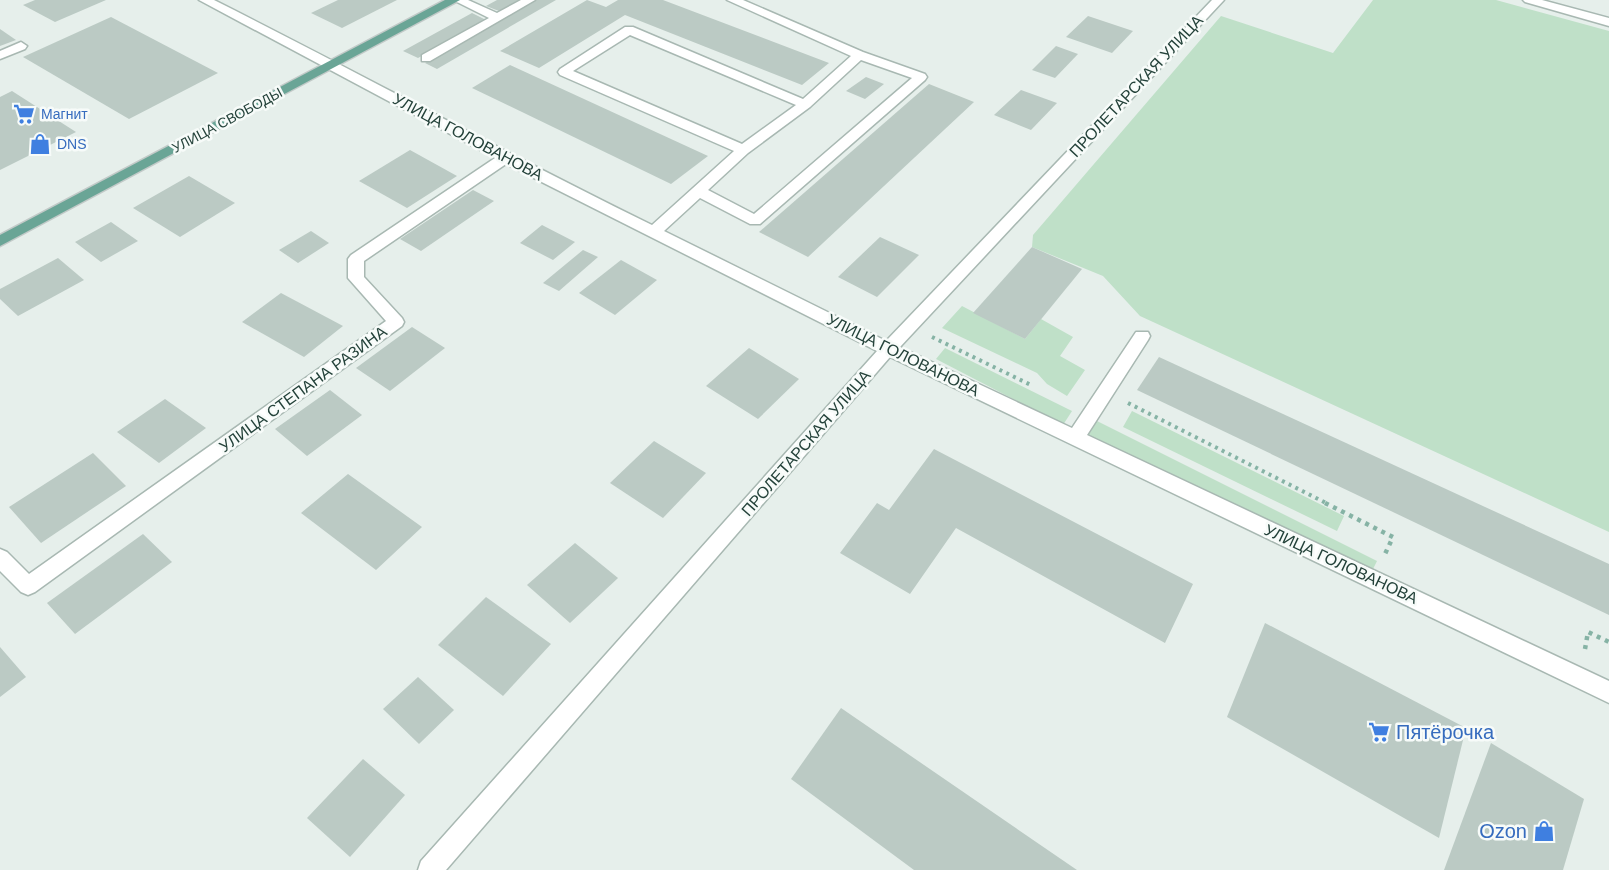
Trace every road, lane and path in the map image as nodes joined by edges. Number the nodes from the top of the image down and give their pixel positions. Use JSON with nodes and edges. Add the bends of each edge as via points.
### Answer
{"nodes":[{"id":1,"x":205,"y":0,"type":"edge"},
{"id":2,"x":454,"y":0,"type":"edge"},
{"id":3,"x":459,"y":0,"type":"edge"},
{"id":4,"x":529,"y":0,"type":"edge"},
{"id":5,"x":734,"y":0,"type":"edge"},
{"id":6,"x":1218,"y":0,"type":"edge"},
{"id":7,"x":1529,"y":0,"type":"edge"},
{"id":8,"x":498,"y":18,"type":"junction"},
{"id":9,"x":1609,"y":21,"type":"edge"},
{"id":10,"x":21,"y":46,"type":"dead end"},
{"id":11,"x":0,"y":55,"type":"edge"},
{"id":12,"x":859,"y":55,"type":"junction"},
{"id":13,"x":426,"y":58,"type":"dead end"},
{"id":14,"x":332,"y":64,"type":"junction"},
{"id":15,"x":805,"y":104,"type":"junction"},
{"id":16,"x":742,"y":150,"type":"junction"},
{"id":17,"x":505,"y":158,"type":"junction"},
{"id":18,"x":698,"y":191,"type":"junction"},
{"id":19,"x":654,"y":232,"type":"junction"},
{"id":20,"x":0,"y":241,"type":"edge"},
{"id":21,"x":1142,"y":336,"type":"dead end"},
{"id":22,"x":888,"y":349,"type":"junction"},
{"id":23,"x":1106,"y":392,"type":"junction"},
{"id":24,"x":1075,"y":438,"type":"junction"},
{"id":25,"x":0,"y":558,"type":"edge"},
{"id":26,"x":1374,"y":580,"type":"junction"},
{"id":27,"x":1609,"y":692,"type":"edge"},
{"id":28,"x":430,"y":870,"type":"edge"}],
"edges":[{"from":1,"to":14,"type":"street","name":"УЛИЦА ГОЛОВАНОВА"},
{"from":2,"to":14,"type":"main road","name":"УЛИЦА СВОБОДЫ"},
{"from":3,"to":8,"type":"street"},
{"from":4,"to":8,"type":"street"},
{"from":5,"to":12,"type":"street"},
{"from":6,"to":22,"type":"street","name":"ПРОЛЕТАРСКАЯ УЛИЦА"},
{"from":7,"to":9,"type":"street"},
{"from":8,"to":13,"type":"street"},
{"from":10,"to":11,"type":"street"},
{"from":12,"to":15,"type":"street"},
{"from":12,"to":18,"type":"street","via":[[921,77],[755,221]]},
{"from":14,"to":17,"type":"street","name":"УЛИЦА ГОЛОВАНОВА"},
{"from":14,"to":20,"type":"main road","name":"УЛИЦА СВОБОДЫ"},
{"from":15,"to":16,"type":"street"},
{"from":15,"to":16,"type":"street","via":[[628,30],[564,72]]},
{"from":16,"to":18,"type":"street"},
{"from":17,"to":19,"type":"street","name":"УЛИЦА ГОЛОВАНОВА"},
{"from":17,"to":25,"type":"street","name":"УЛИЦА СТЕПАНА РАЗИНА","via":[[356,259],[356,278],[396,322],[28,586]]},
{"from":18,"to":19,"type":"street"},
{"from":19,"to":22,"type":"street","name":"УЛИЦА ГОЛОВАНОВА"},
{"from":21,"to":23,"type":"street"},
{"from":22,"to":24,"type":"street","name":"УЛИЦА ГОЛОВАНОВА"},
{"from":22,"to":28,"type":"street","name":"ПРОЛЕТАРСКАЯ УЛИЦА"},
{"from":23,"to":24,"type":"street"},
{"from":23,"to":26,"type":"path","via":[[1393,537]]},
{"from":24,"to":26,"type":"street","name":"УЛИЦА ГОЛОВАНОВА"},
{"from":26,"to":27,"type":"street","name":"УЛИЦА ГОЛОВАНОВА"}]}
